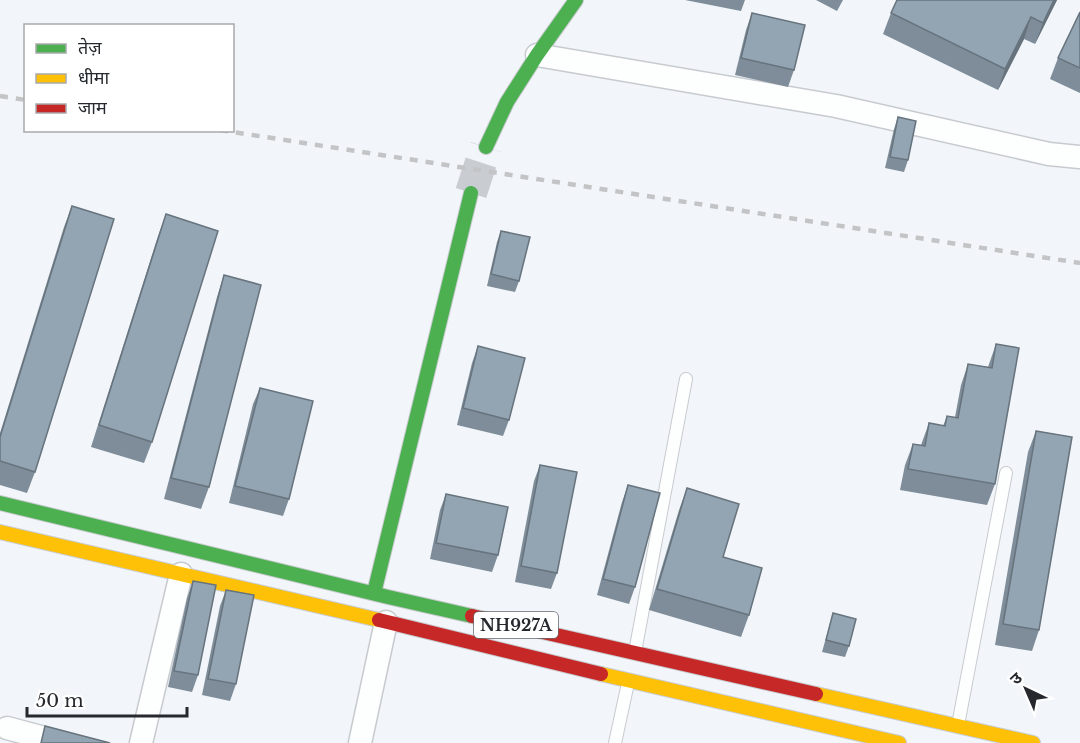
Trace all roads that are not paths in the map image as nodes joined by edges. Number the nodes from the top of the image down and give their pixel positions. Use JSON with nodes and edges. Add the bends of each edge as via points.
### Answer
{"nodes":[{"id":1,"x":576,"y":0,"type":"edge"},
{"id":2,"x":537,"y":55,"type":"junction"},
{"id":3,"x":486,"y":147,"type":"tunnel mouth"},
{"id":4,"x":1080,"y":157,"type":"edge"},
{"id":5,"x":471,"y":193,"type":"tunnel mouth"},
{"id":6,"x":686,"y":379,"type":"dead end"},
{"id":7,"x":1006,"y":473,"type":"dead end"},
{"id":8,"x":0,"y":503,"type":"edge"},
{"id":9,"x":0,"y":532,"type":"edge"},
{"id":10,"x":181,"y":574,"type":"junction"},
{"id":11,"x":374,"y":593,"type":"junction"},
{"id":12,"x":386,"y":622,"type":"junction"},
{"id":13,"x":632,"y":667,"type":"junction"},
{"id":14,"x":958,"y":726,"type":"junction"},
{"id":15,"x":7,"y":728,"type":"dead end"},
{"id":16,"x":63,"y":743,"type":"edge"},
{"id":17,"x":141,"y":743,"type":"edge"},
{"id":18,"x":360,"y":743,"type":"edge"},
{"id":19,"x":615,"y":743,"type":"edge"},
{"id":20,"x":899,"y":743,"type":"edge"},
{"id":21,"x":1033,"y":743,"type":"edge"}],
"edges":[{"from":1,"to":2,"type":"main road"},
{"from":2,"to":3,"type":"main road","via":[[507,102]]},
{"from":2,"to":4,"type":"street","via":[[836,106],[1049,154]]},
{"from":5,"to":11,"type":"main road"},
{"from":6,"to":13,"type":"lane"},
{"from":7,"to":14,"type":"lane"},
{"from":8,"to":11,"type":"main road","number":"NH927A"},
{"from":9,"to":10,"type":"main road","number":"NH927A"},
{"from":10,"to":12,"type":"main road","number":"NH927A"},
{"from":10,"to":17,"type":"street"},
{"from":11,"to":13,"type":"main road","number":"NH927A"},
{"from":12,"to":13,"type":"main road","number":"NH927A"},
{"from":12,"to":18,"type":"street"},
{"from":13,"to":14,"type":"main road","number":"NH927A"},
{"from":13,"to":19,"type":"lane"},
{"from":13,"to":20,"type":"main road","number":"NH927A"},
{"from":14,"to":21,"type":"main road","number":"NH927A"},
{"from":15,"to":16,"type":"street"}]}
